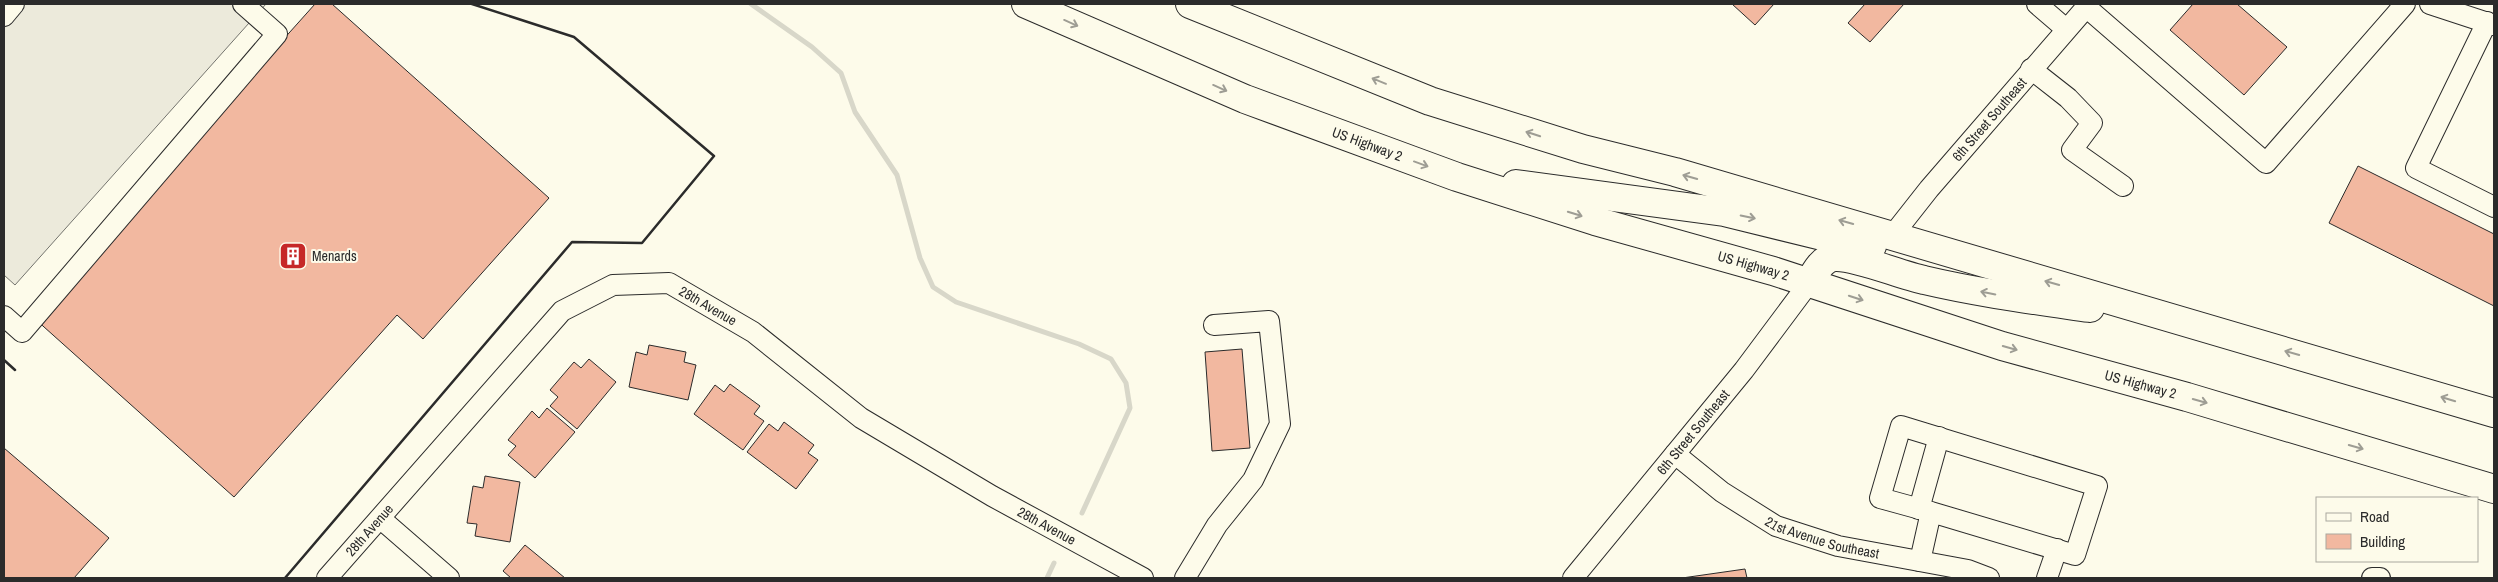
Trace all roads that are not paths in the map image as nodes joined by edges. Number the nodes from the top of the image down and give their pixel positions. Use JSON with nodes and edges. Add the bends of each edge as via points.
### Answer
{"nodes":[{"id":1,"x":14,"y":4,"type":"edge"},
{"id":2,"x":243,"y":4,"type":"edge"},
{"id":3,"x":1026,"y":4,"type":"edge"},
{"id":4,"x":1190,"y":4,"type":"edge"},
{"id":5,"x":2037,"y":4,"type":"edge"},
{"id":6,"x":2405,"y":4,"type":"edge"},
{"id":7,"x":2430,"y":4,"type":"edge"},
{"id":8,"x":2088,"y":5,"type":"edge"},
{"id":9,"x":4,"y":16,"type":"edge"},
{"id":10,"x":2491,"y":23,"type":"edge"},
{"id":11,"x":2066,"y":30,"type":"junction"},
{"id":12,"x":2031,"y":69,"type":"junction"},
{"id":13,"x":1457,"y":177,"type":"junction"},
{"id":14,"x":2123,"y":186,"type":"dead end"},
{"id":15,"x":2494,"y":207,"type":"edge"},
{"id":16,"x":1892,"y":236,"type":"junction"},
{"id":17,"x":1809,"y":283,"type":"junction"},
{"id":18,"x":4,"y":316,"type":"edge"},
{"id":19,"x":1214,"y":325,"type":"dead end"},
{"id":20,"x":2225,"y":334,"type":"junction"},
{"id":21,"x":2494,"y":413,"type":"edge"},
{"id":22,"x":1939,"y":437,"type":"junction"},
{"id":23,"x":1675,"y":454,"type":"junction"},
{"id":24,"x":2494,"y":489,"type":"edge"},
{"id":25,"x":1925,"y":510,"type":"junction"},
{"id":26,"x":381,"y":519,"type":"junction"},
{"id":27,"x":2057,"y":550,"type":"junction"},
{"id":28,"x":1920,"y":561,"type":"junction"},
{"id":29,"x":327,"y":578,"type":"edge"},
{"id":30,"x":449,"y":578,"type":"edge"},
{"id":31,"x":1143,"y":578,"type":"edge"},
{"id":32,"x":1185,"y":578,"type":"edge"},
{"id":33,"x":1572,"y":578,"type":"edge"},
{"id":34,"x":1989,"y":578,"type":"edge"},
{"id":35,"x":2047,"y":578,"type":"edge"},
{"id":36,"x":2372,"y":578,"type":"edge"},
{"id":37,"x":2380,"y":578,"type":"edge"}],
"edges":[{"from":1,"to":9,"type":"street"},
{"from":2,"to":18,"type":"street","via":[[277,34],[22,332]]},
{"from":3,"to":13,"type":"highway","name":"US Highway 2","one_way":true,"via":[[1245,99]]},
{"from":16,"to":4,"type":"highway","one_way":true,"via":[[1675,172],[1583,149],[1430,101]]},
{"from":5,"to":11,"type":"street"},
{"from":6,"to":8,"type":"street","via":[[2266,163]]},
{"from":7,"to":10,"type":"street"},
{"from":8,"to":11,"type":"street","name":"6th Street Southeast"},
{"from":10,"to":15,"type":"street","via":[[2416,168]]},
{"from":11,"to":12,"type":"street","name":"6th Street Southeast"},
{"from":12,"to":14,"type":"street","via":[[2068,98],[2092,124],[2072,150]]},
{"from":12,"to":16,"type":"street","name":"6th Street Southeast"},
{"from":13,"to":16,"type":"highway","one_way":true,"via":[[1724,212],[1863,246],[1881,245]]},
{"from":13,"to":17,"type":"highway","name":"US Highway 2","one_way":true},
{"from":20,"to":16,"type":"highway","one_way":true},
{"from":20,"to":17,"type":"highway","one_way":true,"via":[[1925,281],[1852,259],[1834,257],[1820,264]]},
{"from":17,"to":23,"type":"street","name":"6th Street Southeast"},
{"from":17,"to":24,"type":"highway","name":"US Highway 2","one_way":true,"via":[[2002,346],[2206,402]]},
{"from":19,"to":32,"type":"street","via":[[1269,321],[1280,424],[1254,480],[1218,526]]},
{"from":21,"to":20,"type":"highway","one_way":true},
{"from":22,"to":25,"type":"street"},
{"from":22,"to":25,"type":"street","via":[[1901,426],[1880,498]]},
{"from":22,"to":27,"type":"street","via":[[2097,486],[2076,555]]},
{"from":23,"to":28,"type":"street","name":"21st Avenue Southeast","via":[[1722,492],[1776,526],[1838,546]]},
{"from":23,"to":33,"type":"street","name":"6th Street Southeast"},
{"from":25,"to":27,"type":"street"},
{"from":25,"to":28,"type":"street"},
{"from":26,"to":29,"type":"street","name":"28th Avenue"},
{"from":26,"to":30,"type":"street"},
{"from":26,"to":31,"type":"street","name":"28th Avenue","via":[[562,311],[613,285],[670,283],[753,332],[861,418],[992,496]]},
{"from":27,"to":35,"type":"street"},
{"from":28,"to":34,"type":"street","name":"21st Avenue Southeast","via":[[1968,570]]},
{"from":36,"to":37,"type":"street"}]}
